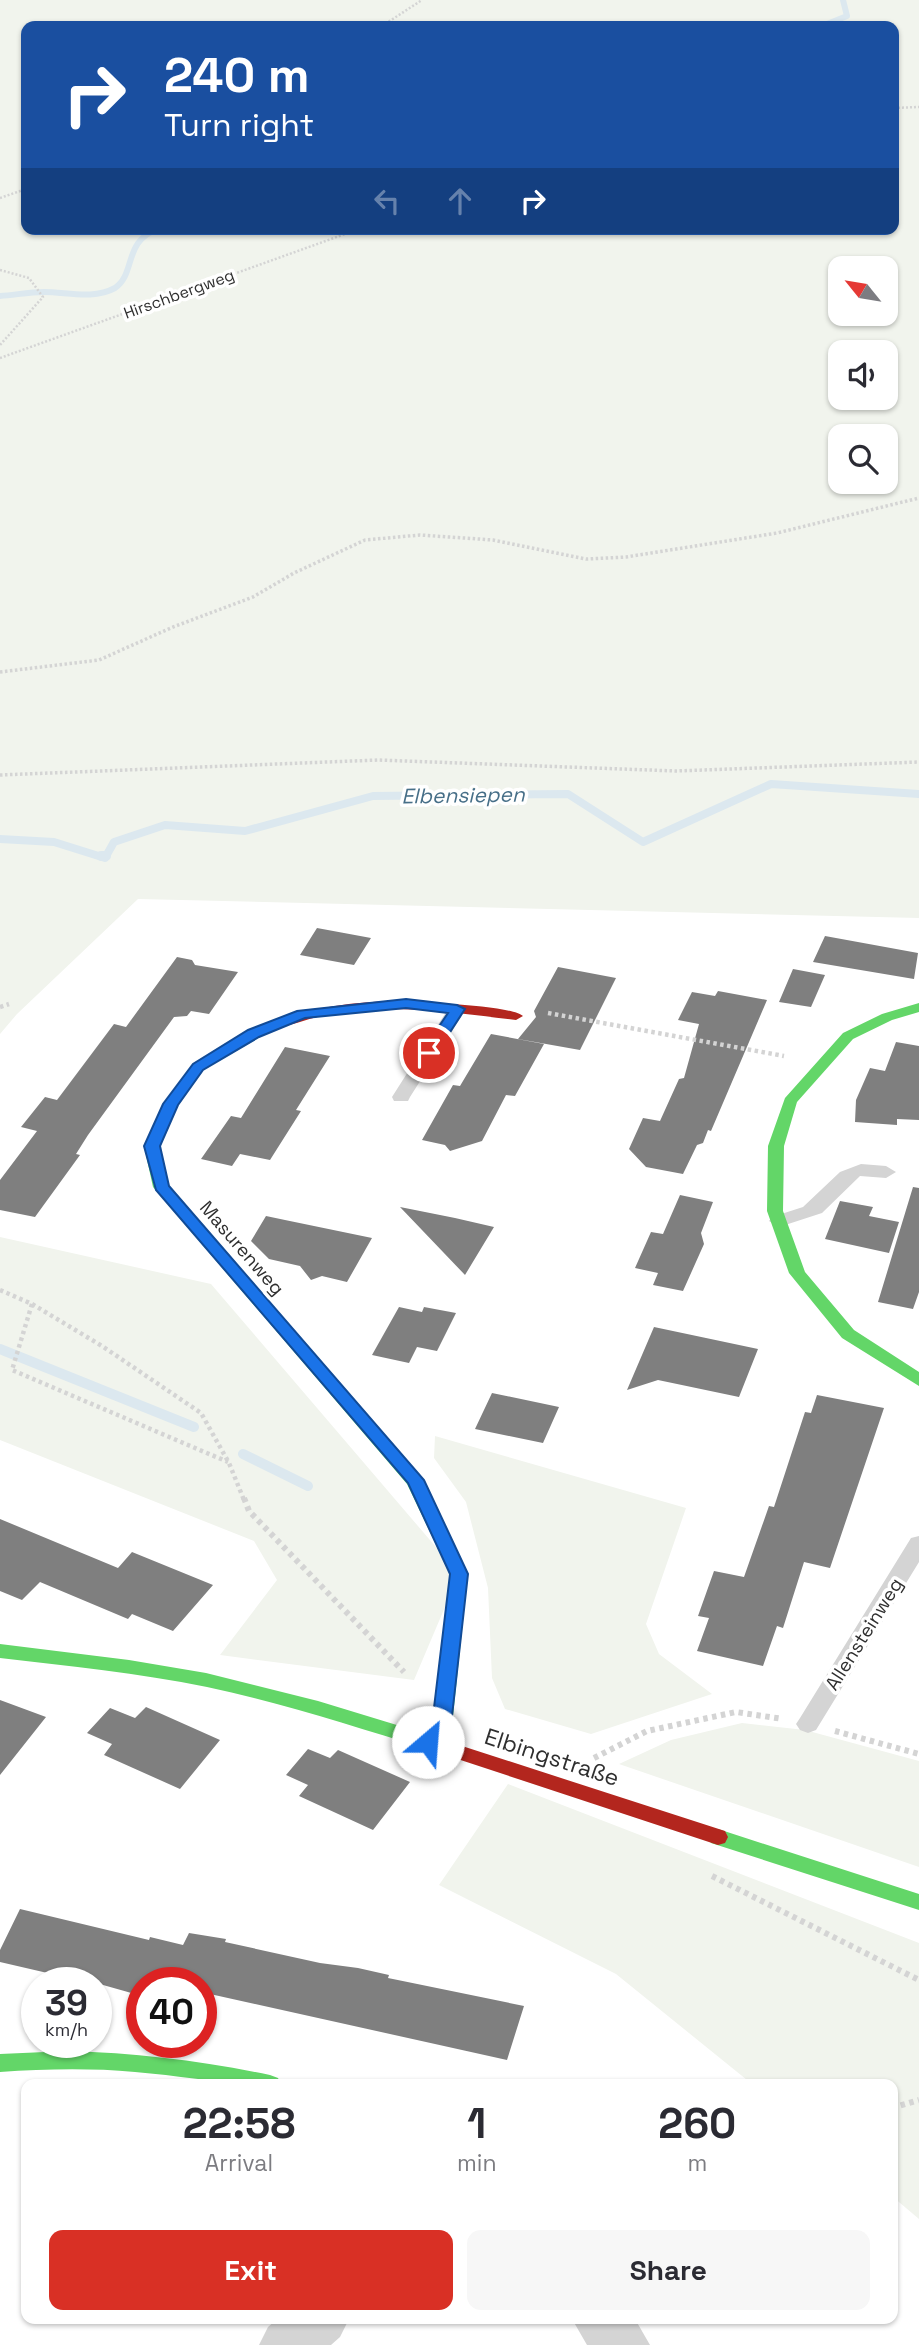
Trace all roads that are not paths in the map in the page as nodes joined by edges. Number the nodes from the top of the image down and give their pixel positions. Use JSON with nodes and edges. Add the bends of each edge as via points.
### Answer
{"nodes":[{"id":1,"x":919,"y":1007,"type":"edge"},
{"id":2,"x":457,"y":1009,"type":"junction"},
{"id":3,"x":516,"y":1016,"type":"road end"},
{"id":4,"x":401,"y":1097,"type":"dead end"},
{"id":5,"x":886,"y":1172,"type":"dead end"},
{"id":6,"x":779,"y":1221,"type":"junction"},
{"id":7,"x":919,"y":1380,"type":"edge"},
{"id":8,"x":919,"y":1544,"type":"edge"},
{"id":9,"x":0,"y":1651,"type":"edge"},
{"id":10,"x":808,"y":1724,"type":"road end"},
{"id":11,"x":428,"y":1742,"type":"junction"},
{"id":12,"x":919,"y":1902,"type":"edge"},
{"id":13,"x":0,"y":2063,"type":"edge"},
{"id":14,"x":245,"y":2079,"type":"edge"},
{"id":15,"x":314,"y":2324,"type":"edge"},
{"id":16,"x":605,"y":2324,"type":"edge"},
{"id":17,"x":288,"y":2345,"type":"edge"},
{"id":18,"x":621,"y":2345,"type":"edge"}],
"edges":[{"from":1,"to":6,"type":"street","via":[[848,1036],[790,1101],[776,1146],[775,1211]]},
{"from":2,"to":3,"type":"street","name":"Masurenweg"},
{"from":2,"to":4,"type":"lane"},
{"from":2,"to":11,"type":"street","name":"Masurenweg","via":[[406,1003],[356,1006],[302,1014],[254,1033],[198,1067],[171,1104],[152,1146],[161,1187],[415,1480],[459,1574],[443,1716]]},
{"from":5,"to":6,"type":"lane","via":[[862,1168],[846,1175],[819,1205]]},
{"from":6,"to":7,"type":"street","via":[[797,1273],[848,1334]]},
{"from":8,"to":10,"type":"lane","name":"Allensteinweg"},
{"from":9,"to":11,"type":"street","name":"Elbingstraße","via":[[206,1680],[324,1708]]},
{"from":11,"to":12,"type":"street","name":"Elbingstraße"},
{"from":13,"to":14,"type":"street","via":[[50,2057],[121,2059]]},
{"from":15,"to":17,"type":"street"},
{"from":16,"to":18,"type":"street"}]}
